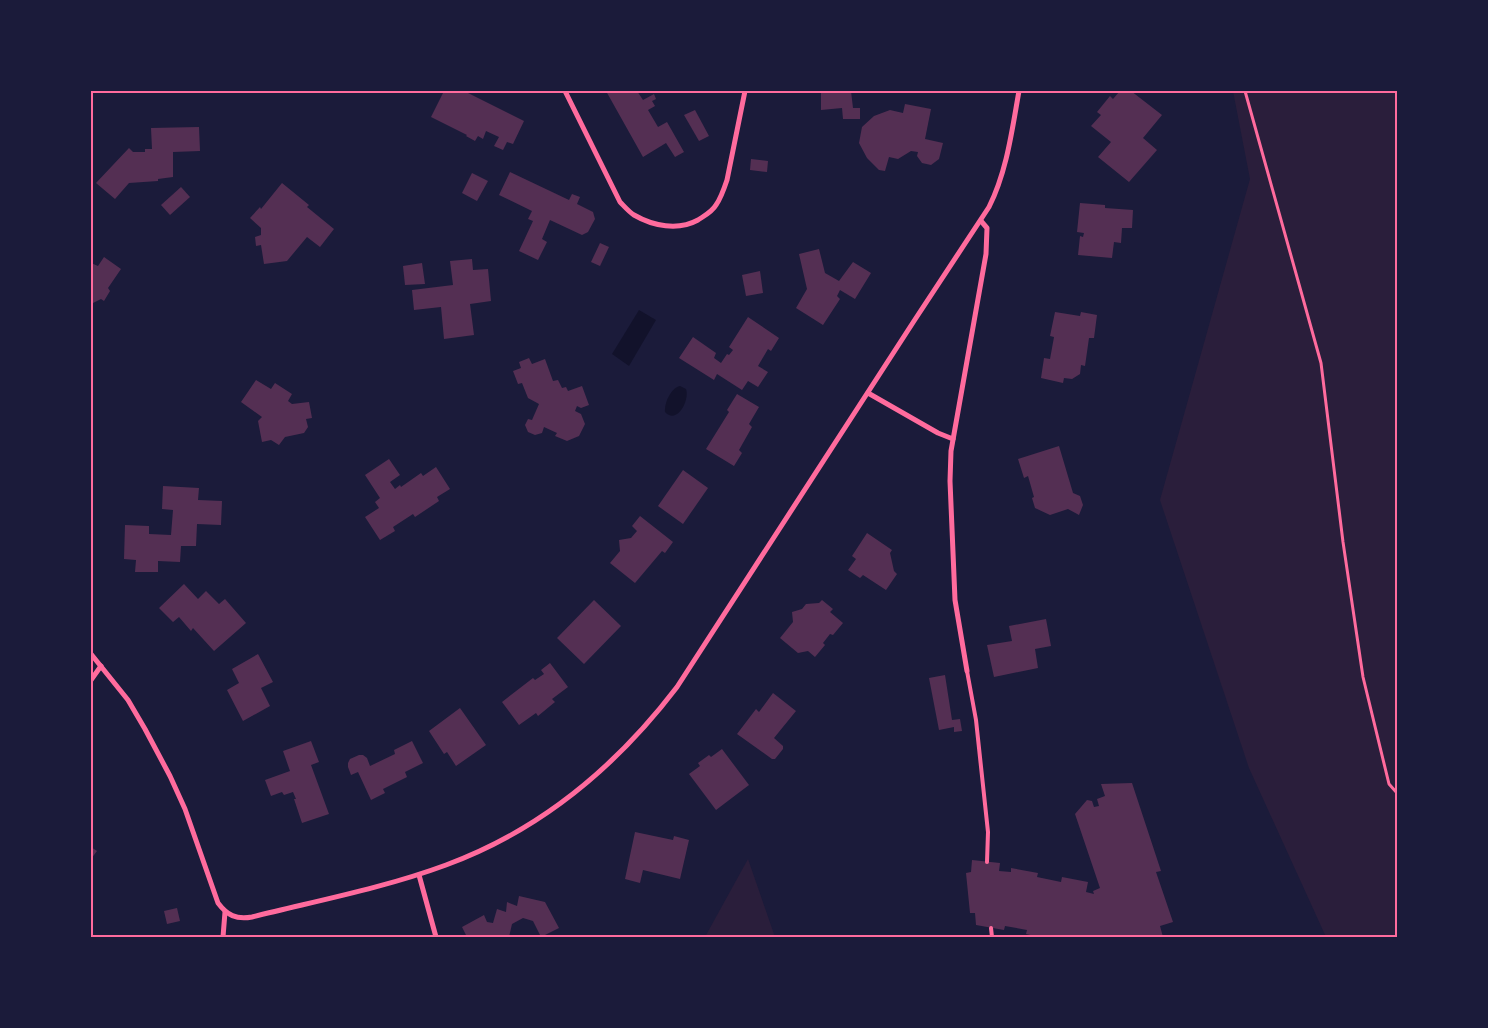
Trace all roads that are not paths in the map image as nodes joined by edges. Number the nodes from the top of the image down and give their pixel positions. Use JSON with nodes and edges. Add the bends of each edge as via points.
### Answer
{"nodes":[{"id":1,"x":565,"y":91,"type":"edge"},
{"id":2,"x":744,"y":91,"type":"edge"},
{"id":3,"x":1019,"y":91,"type":"edge"},
{"id":4,"x":981,"y":221,"type":"junction"},
{"id":5,"x":868,"y":392,"type":"junction"},
{"id":6,"x":953,"y":439,"type":"junction"},
{"id":7,"x":91,"y":654,"type":"edge"},
{"id":8,"x":101,"y":666,"type":"junction"},
{"id":9,"x":967,"y":672,"type":"joint"},
{"id":10,"x":91,"y":680,"type":"edge"},
{"id":11,"x":987,"y":862,"type":"dead end"},
{"id":12,"x":419,"y":875,"type":"junction"},
{"id":13,"x":225,"y":912,"type":"junction"},
{"id":14,"x":991,"y":928,"type":"dead end"},
{"id":15,"x":223,"y":937,"type":"edge"},
{"id":16,"x":436,"y":937,"type":"edge"},
{"id":17,"x":992,"y":937,"type":"edge"}],
"edges":[{"from":1,"to":2,"type":"street","via":[[620,202],[632,214],[651,223],[669,226],[694,222],[715,207],[727,180]]},
{"from":3,"to":4,"type":"street","via":[[998,190]]},
{"from":4,"to":5,"type":"street"},
{"from":4,"to":6,"type":"street","via":[[987,228],[986,254]]},
{"from":5,"to":6,"type":"street"},
{"from":5,"to":12,"type":"street","via":[[677,687],[631,742],[579,790],[536,819],[484,849]]},
{"from":6,"to":9,"type":"street","via":[[950,480],[955,600]]},
{"from":7,"to":8,"type":"street"},
{"from":8,"to":10,"type":"street"},
{"from":8,"to":13,"type":"street","via":[[128,700],[170,776],[185,808],[214,894]]},
{"from":9,"to":11,"type":"lane","via":[[976,720],[988,832]]},
{"from":12,"to":13,"type":"street","via":[[252,917],[238,918]]},
{"from":12,"to":16,"type":"street"},
{"from":13,"to":15,"type":"street"},
{"from":14,"to":17,"type":"lane"}]}
